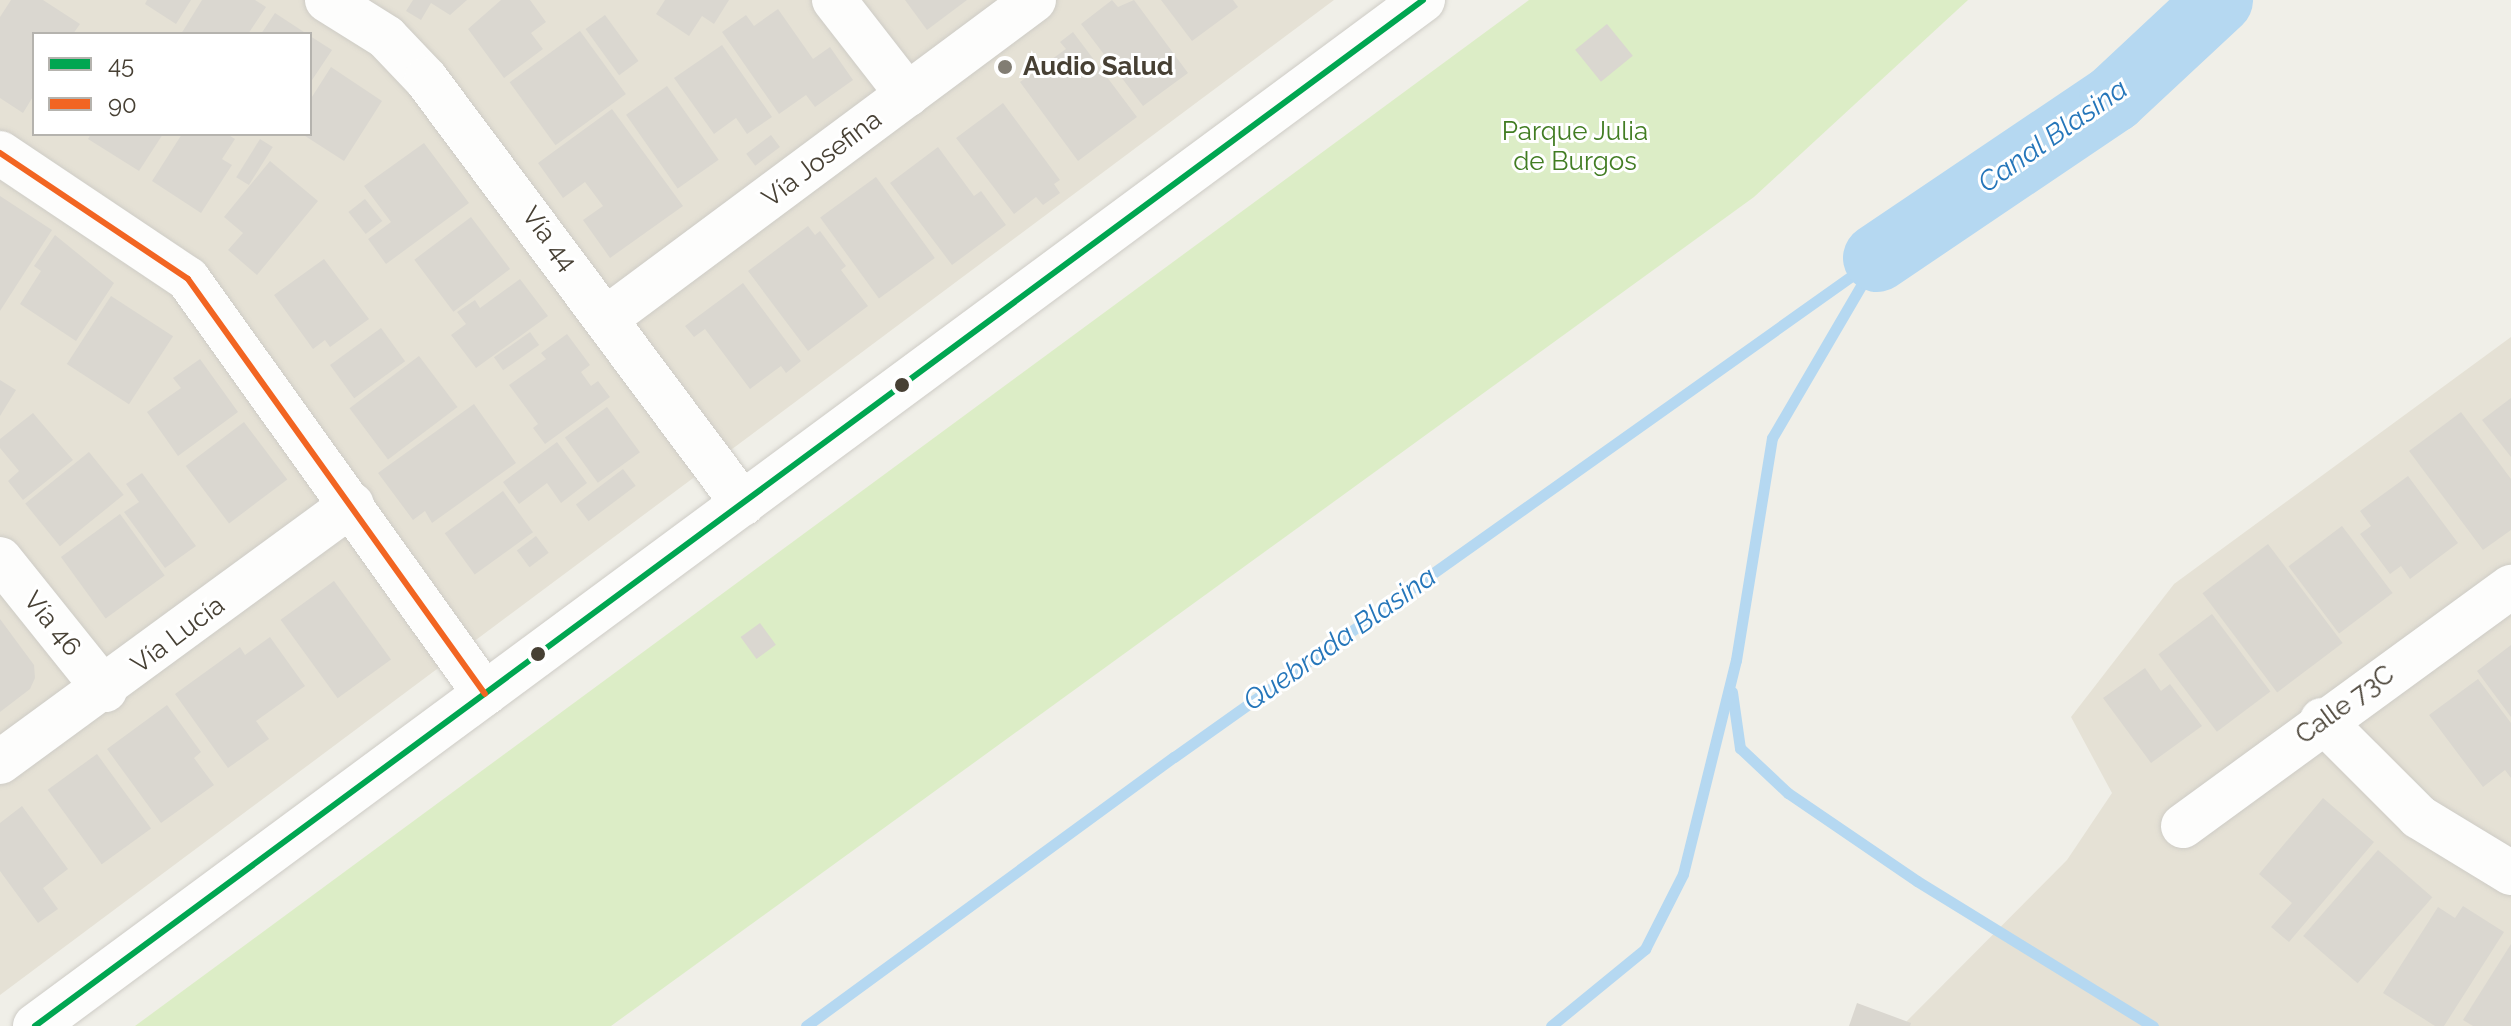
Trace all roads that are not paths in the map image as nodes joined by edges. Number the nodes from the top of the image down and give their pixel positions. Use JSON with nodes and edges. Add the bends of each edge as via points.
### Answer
{"nodes":[{"id":1,"x":327,"y":0,"type":"edge"},
{"id":2,"x":834,"y":0,"type":"edge"},
{"id":3,"x":1034,"y":0,"type":"edge"},
{"id":4,"x":1423,"y":0,"type":"edge"},
{"id":5,"x":908,"y":95,"type":"junction"},
{"id":6,"x":0,"y":153,"type":"edge"},
{"id":7,"x":608,"y":317,"type":"junction"},
{"id":8,"x":352,"y":504,"type":"junction"},
{"id":9,"x":743,"y":504,"type":"junction"},
{"id":10,"x":0,"y":559,"type":"edge"},
{"id":11,"x":2511,"y":587,"type":"edge"},
{"id":12,"x":105,"y":690,"type":"junction"},
{"id":13,"x":485,"y":694,"type":"junction"},
{"id":14,"x":2322,"y":720,"type":"junction"},
{"id":15,"x":0,"y":762,"type":"edge"},
{"id":16,"x":2183,"y":826,"type":"dead end"},
{"id":17,"x":2511,"y":873,"type":"edge"},
{"id":18,"x":35,"y":1026,"type":"edge"}],
"edges":[{"from":1,"to":7,"type":"street","name":"Vía 44","via":[[386,37],[426,79]]},
{"from":2,"to":5,"type":"street"},
{"from":3,"to":5,"type":"street","name":"Vía Josefina"},
{"from":4,"to":9,"type":"street"},
{"from":5,"to":7,"type":"street","name":"Vía Josefina"},
{"from":6,"to":8,"type":"street","via":[[188,279]]},
{"from":7,"to":9,"type":"street","name":"Vía 44"},
{"from":8,"to":12,"type":"street","name":"Vía Lucía"},
{"from":8,"to":13,"type":"street"},
{"from":9,"to":13,"type":"street"},
{"from":10,"to":12,"type":"street","name":"Vía 46"},
{"from":11,"to":14,"type":"street","name":"Calle 73C"},
{"from":12,"to":15,"type":"street","name":"Vía Lucía"},
{"from":13,"to":18,"type":"street"},
{"from":14,"to":16,"type":"street","name":"Calle 73C"},
{"from":14,"to":17,"type":"street","via":[[2419,817]]}]}
